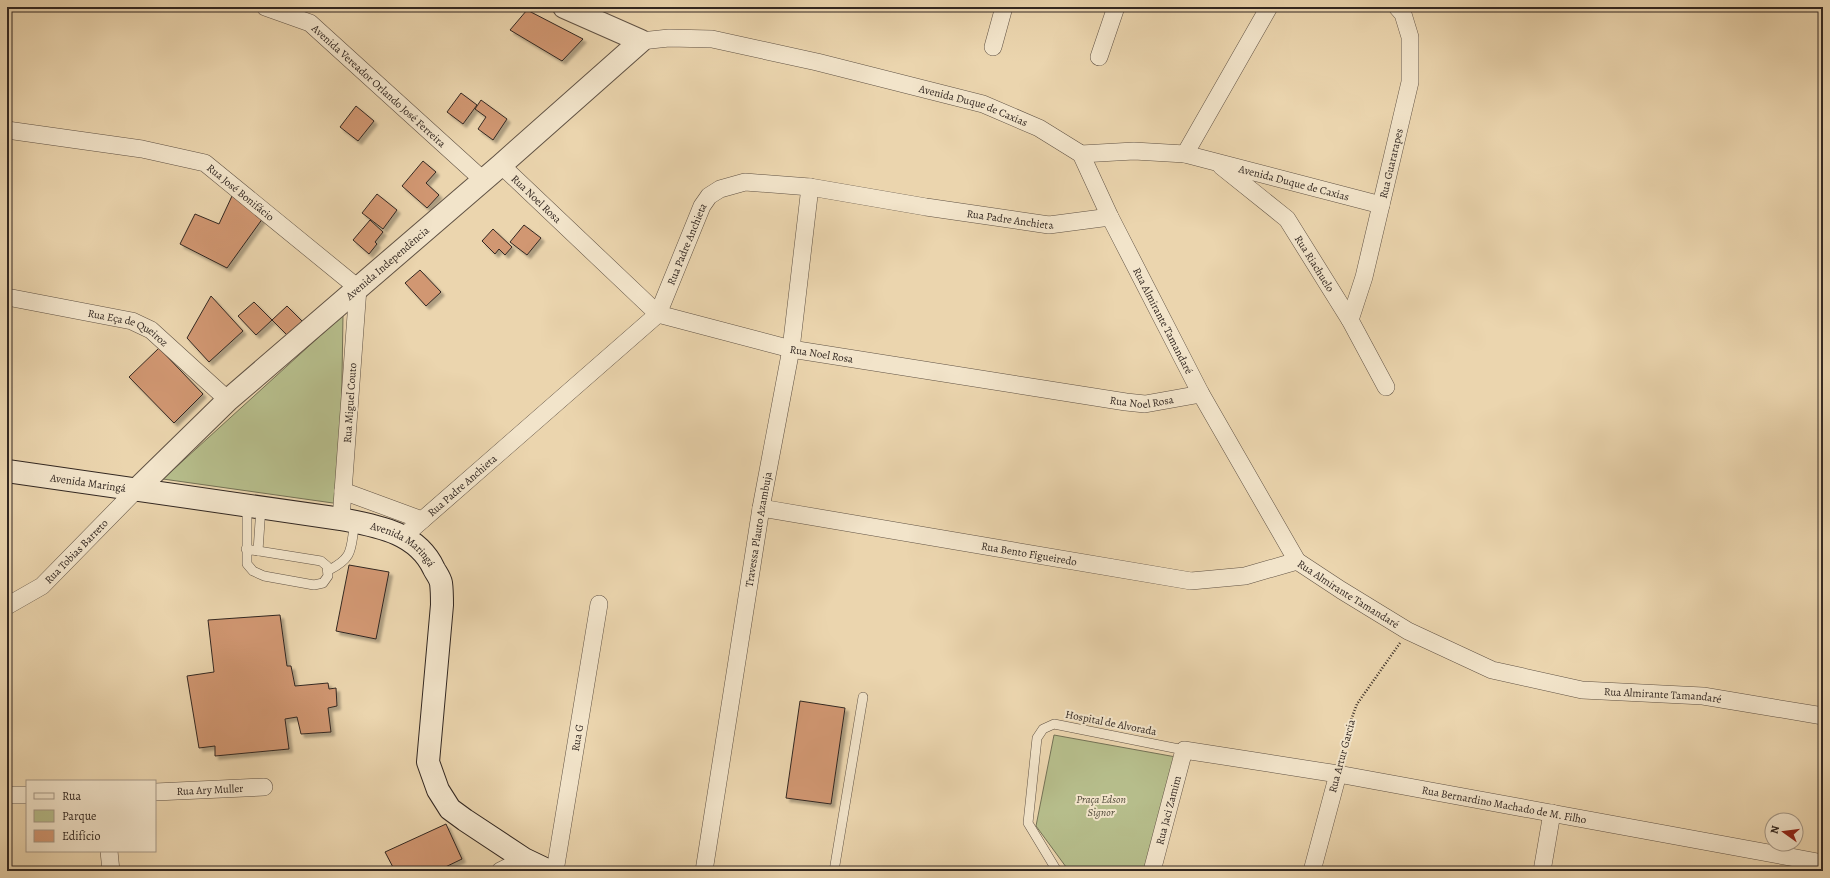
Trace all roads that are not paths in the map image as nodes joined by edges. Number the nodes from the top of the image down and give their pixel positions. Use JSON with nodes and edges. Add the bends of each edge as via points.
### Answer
{"nodes":[{"id":1,"x":265,"y":7,"type":"edge"},
{"id":2,"x":564,"y":7,"type":"edge"},
{"id":3,"x":1004,"y":7,"type":"edge"},
{"id":4,"x":1116,"y":7,"type":"edge"},
{"id":5,"x":1269,"y":7,"type":"edge"},
{"id":6,"x":1397,"y":7,"type":"edge"},
{"id":7,"x":641,"y":41,"type":"junction"},
{"id":8,"x":993,"y":47,"type":"dead end"},
{"id":9,"x":1099,"y":57,"type":"dead end"},
{"id":10,"x":7,"y":130,"type":"edge"},
{"id":11,"x":1081,"y":154,"type":"junction"},
{"id":12,"x":1184,"y":154,"type":"junction"},
{"id":13,"x":1217,"y":162,"type":"junction"},
{"id":14,"x":501,"y":165,"type":"junction"},
{"id":15,"x":483,"y":180,"type":"junction"},
{"id":16,"x":810,"y":187,"type":"junction"},
{"id":17,"x":1381,"y":205,"type":"junction"},
{"id":18,"x":1110,"y":217,"type":"junction"},
{"id":19,"x":358,"y":288,"type":"junction"},
{"id":20,"x":7,"y":297,"type":"edge"},
{"id":21,"x":658,"y":314,"type":"junction"},
{"id":22,"x":1350,"y":320,"type":"junction"},
{"id":23,"x":791,"y":349,"type":"junction"},
{"id":24,"x":1386,"y":387,"type":"dead end"},
{"id":25,"x":1202,"y":394,"type":"junction"},
{"id":26,"x":228,"y":400,"type":"junction"},
{"id":27,"x":7,"y":471,"type":"edge"},
{"id":28,"x":138,"y":488,"type":"junction"},
{"id":29,"x":343,"y":491,"type":"junction"},
{"id":30,"x":254,"y":506,"type":"junction"},
{"id":31,"x":761,"y":508,"type":"junction"},
{"id":32,"x":348,"y":520,"type":"junction"},
{"id":33,"x":422,"y":520,"type":"junction"},
{"id":34,"x":404,"y":536,"type":"junction"},
{"id":35,"x":246,"y":549,"type":"junction"},
{"id":36,"x":258,"y":551,"type":"junction"},
{"id":37,"x":1297,"y":561,"type":"junction"},
{"id":38,"x":329,"y":570,"type":"junction"},
{"id":39,"x":599,"y":604,"type":"dead end"},
{"id":40,"x":7,"y":606,"type":"edge"},
{"id":41,"x":863,"y":697,"type":"dead end"},
{"id":42,"x":1823,"y":716,"type":"edge"},
{"id":43,"x":1184,"y":750,"type":"junction"},
{"id":44,"x":1338,"y":774,"type":"junction"},
{"id":45,"x":264,"y":786,"type":"dead end"},
{"id":46,"x":156,"y":792,"type":"edge"},
{"id":47,"x":7,"y":795,"type":"edge"},
{"id":48,"x":26,"y":795,"type":"edge"},
{"id":49,"x":1552,"y":813,"type":"junction"},
{"id":50,"x":109,"y":852,"type":"edge"},
{"id":51,"x":524,"y":859,"type":"junction"},
{"id":52,"x":1823,"y":863,"type":"edge"},
{"id":53,"x":111,"y":871,"type":"edge"},
{"id":54,"x":500,"y":871,"type":"edge"},
{"id":55,"x":549,"y":871,"type":"edge"},
{"id":56,"x":555,"y":871,"type":"edge"},
{"id":57,"x":704,"y":871,"type":"edge"},
{"id":58,"x":834,"y":871,"type":"edge"},
{"id":59,"x":1057,"y":871,"type":"edge"},
{"id":60,"x":1152,"y":871,"type":"edge"},
{"id":61,"x":1312,"y":871,"type":"edge"},
{"id":62,"x":1542,"y":871,"type":"edge"}],
"edges":[{"from":1,"to":15,"type":"street","name":"Avenida Vereador Orlando José Ferreira","via":[[310,23]]},
{"from":2,"to":7,"type":"main road","name":"Avenida Duque de Caxias"},
{"from":3,"to":8,"type":"street"},
{"from":4,"to":9,"type":"street"},
{"from":5,"to":12,"type":"street"},
{"from":6,"to":17,"type":"street","name":"Rua Guararapes","via":[[1403,14],[1410,37],[1410,82]]},
{"from":7,"to":11,"type":"street","name":"Avenida Duque de Caxias","via":[[669,38],[712,39],[817,62],[983,104],[1039,128]]},
{"from":7,"to":14,"type":"main road","name":"Avenida Independência"},
{"from":10,"to":19,"type":"street","name":"Rua José Bonifácio","via":[[142,149],[205,163]]},
{"from":11,"to":12,"type":"street","name":"Avenida Duque de Caxias"},
{"from":11,"to":18,"type":"street","name":"Rua Almirante Tamandaré"},
{"from":12,"to":13,"type":"street","name":"Avenida Duque de Caxias"},
{"from":13,"to":17,"type":"street","name":"Avenida Duque de Caxias"},
{"from":13,"to":22,"type":"street","name":"Rua Riachuelo","via":[[1287,219]]},
{"from":14,"to":15,"type":"main road","name":"Avenida Independência"},
{"from":14,"to":21,"type":"street","name":"Rua Noel Rosa"},
{"from":15,"to":19,"type":"main road","name":"Avenida Independência"},
{"from":16,"to":18,"type":"street","name":"Rua Padre Anchieta","via":[[1049,225]]},
{"from":16,"to":21,"type":"street","name":"Rua Padre Anchieta","via":[[745,182],[720,189],[709,196],[702,206]]},
{"from":16,"to":23,"type":"street","name":"Travessa Plauto Azambuja"},
{"from":17,"to":22,"type":"street","name":"Rua Guararapes","via":[[1364,277]]},
{"from":18,"to":25,"type":"street","name":"Rua Almirante Tamandaré"},
{"from":19,"to":26,"type":"main road","name":"Avenida Independência"},
{"from":19,"to":29,"type":"street","name":"Rua Miguel Couto"},
{"from":20,"to":26,"type":"street","name":"Rua Eça de Queiroz","via":[[132,322],[151,330]]},
{"from":21,"to":23,"type":"street","name":"Rua Noel Rosa"},
{"from":21,"to":33,"type":"street","name":"Rua Padre Anchieta"},
{"from":22,"to":24,"type":"street","name":"Rua Riachuelo"},
{"from":23,"to":25,"type":"street","name":"Rua Noel Rosa","via":[[1126,402],[1145,404]]},
{"from":23,"to":31,"type":"street","name":"Travessa Plauto Azambuja"},
{"from":25,"to":37,"type":"street","name":"Rua Almirante Tamandaré"},
{"from":26,"to":28,"type":"main road","name":"Avenida Independência"},
{"from":27,"to":28,"type":"main road","name":"Avenida Maringá"},
{"from":28,"to":30,"type":"main road","name":"Avenida Maringá"},
{"from":28,"to":40,"type":"street","name":"Rua Tobias Barreto","via":[[42,586]]},
{"from":29,"to":32,"type":"street","name":"Rua Miguel Couto"},
{"from":29,"to":33,"type":"street"},
{"from":30,"to":32,"type":"main road","name":"Avenida Maringá"},
{"from":30,"to":35,"type":"lane"},
{"from":30,"to":36,"type":"lane"},
{"from":31,"to":37,"type":"street","name":"Rua Bento Figueiredo","via":[[1191,581],[1245,576]]},
{"from":31,"to":57,"type":"street","name":"Travessa Plauto Azambuja"},
{"from":32,"to":34,"type":"main road","name":"Avenida Maringá","via":[[378,526]]},
{"from":32,"to":38,"type":"lane","via":[[348,557]]},
{"from":33,"to":34,"type":"street","name":"Rua Padre Anchieta"},
{"from":34,"to":51,"type":"main road","name":"Avenida Maringá","via":[[420,548],[432,563],[441,583],[442,604],[428,762],[438,790],[450,809]]},
{"from":35,"to":36,"type":"lane"},
{"from":35,"to":38,"type":"lane","via":[[247,564],[253,571],[264,576],[314,585],[323,583]]},
{"from":36,"to":38,"type":"lane","via":[[321,562]]},
{"from":37,"to":42,"type":"street","name":"Rua Almirante Tamandaré","via":[[1408,631],[1492,670],[1582,690],[1703,696]]},
{"from":39,"to":56,"type":"street","name":"Rua G"},
{"from":41,"to":58,"type":"lane"},
{"from":43,"to":44,"type":"street","name":"Rua Bernardino Machado de M. Filho"},
{"from":43,"to":59,"type":"lane","name":"Hospital de Alvorada","via":[[1054,724],[1043,729],[1036,738],[1028,823]]},
{"from":43,"to":60,"type":"street","name":"Rua Jaci Zamim"},
{"from":44,"to":49,"type":"street","name":"Rua Bernardino Machado de M. Filho"},
{"from":44,"to":61,"type":"street","name":"Rua Artur Garcia"},
{"from":45,"to":46,"type":"street","name":"Rua Ary Muller"},
{"from":47,"to":48,"type":"street"},
{"from":49,"to":52,"type":"street","name":"Rua Bernardino Machado de M. Filho"},
{"from":49,"to":62,"type":"street"},
{"from":50,"to":53,"type":"street"},
{"from":51,"to":54,"type":"street"},
{"from":51,"to":55,"type":"main road","name":"Avenida Maringá"}]}
